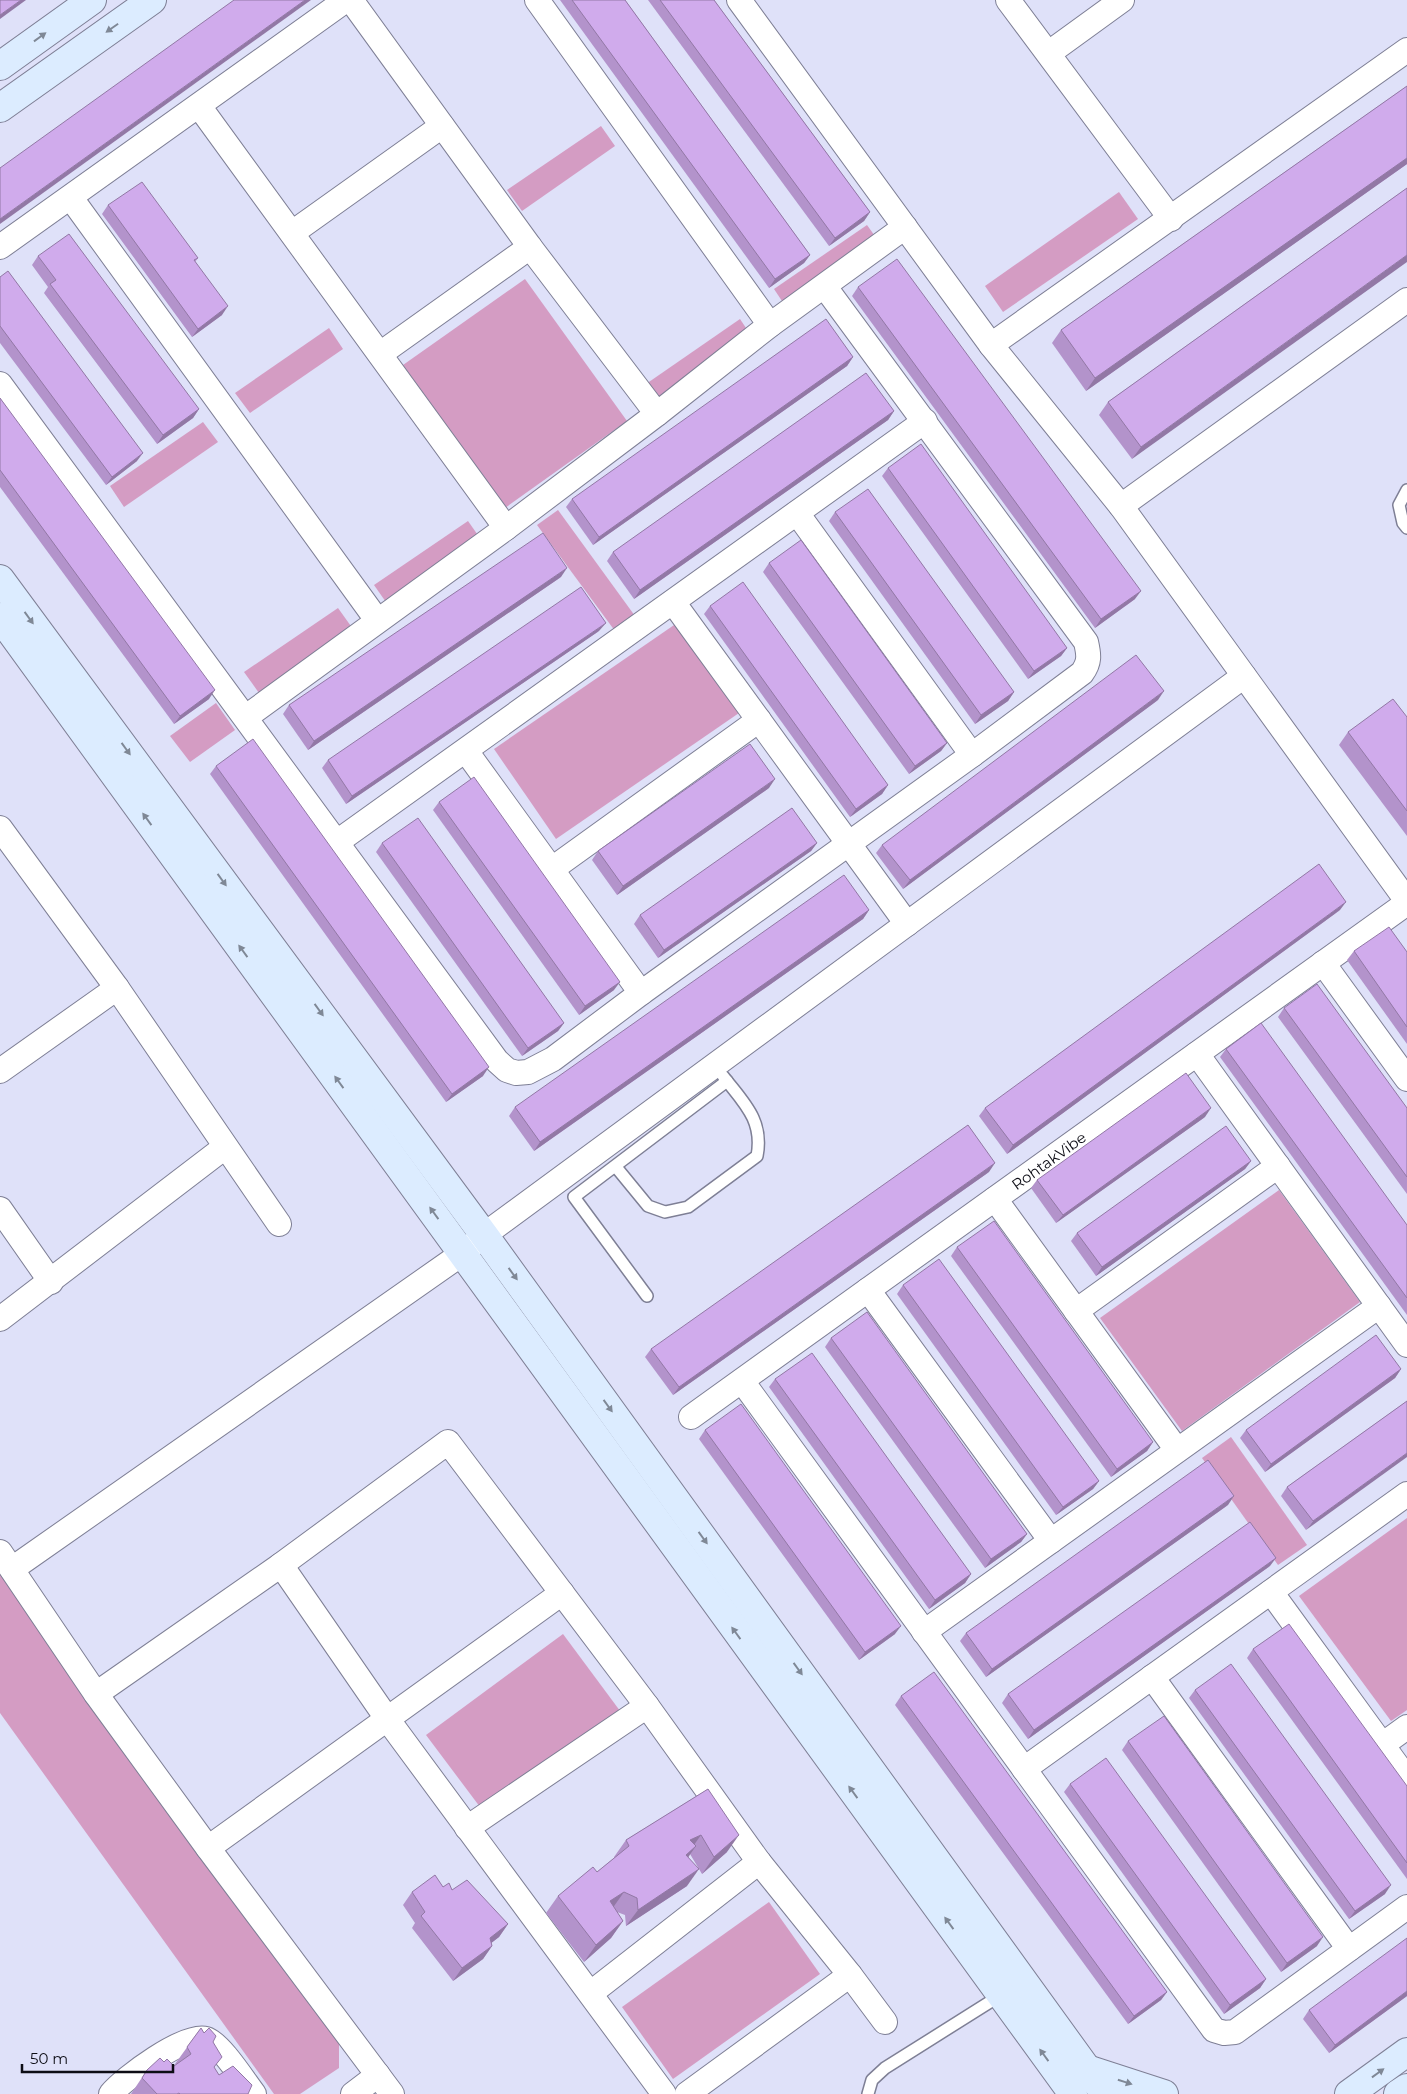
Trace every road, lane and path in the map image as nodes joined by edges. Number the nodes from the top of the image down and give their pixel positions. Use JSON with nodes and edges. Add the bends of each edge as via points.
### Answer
{"nodes":[{"id":1,"x":92,"y":0,"type":"edge"},
{"id":2,"x":152,"y":0,"type":"edge"},
{"id":3,"x":346,"y":0,"type":"edge"},
{"id":4,"x":351,"y":0,"type":"edge"},
{"id":5,"x":537,"y":0,"type":"edge"},
{"id":6,"x":739,"y":0,"type":"edge"},
{"id":7,"x":1008,"y":0,"type":"edge"},
{"id":8,"x":1122,"y":0,"type":"edge"},
{"id":9,"x":1407,"y":50,"type":"edge"},
{"id":10,"x":1049,"y":53,"type":"junction"},
{"id":11,"x":0,"y":66,"type":"edge"},
{"id":12,"x":199,"y":106,"type":"junction"},
{"id":13,"x":0,"y":108,"type":"edge"},
{"id":14,"x":442,"y":126,"type":"junction"},
{"id":15,"x":71,"y":198,"type":"junction"},
{"id":16,"x":1170,"y":219,"type":"junction"},
{"id":17,"x":905,"y":227,"type":"junction"},
{"id":18,"x":292,"y":233,"type":"junction"},
{"id":19,"x":0,"y":247,"type":"edge"},
{"id":20,"x":530,"y":247,"type":"junction"},
{"id":21,"x":825,"y":287,"type":"junction"},
{"id":22,"x":1407,"y":300,"type":"edge"},
{"id":23,"x":770,"y":325,"type":"junction"},
{"id":24,"x":991,"y":345,"type":"junction"},
{"id":25,"x":380,"y":354,"type":"junction"},
{"id":26,"x":0,"y":384,"type":"edge"},
{"id":27,"x":657,"y":414,"type":"junction"},
{"id":28,"x":925,"y":421,"type":"junction"},
{"id":29,"x":1407,"y":490,"type":"edge"},
{"id":30,"x":1121,"y":506,"type":"junction"},
{"id":31,"x":797,"y":513,"type":"junction"},
{"id":32,"x":506,"y":528,"type":"junction"},
{"id":33,"x":1407,"y":528,"type":"edge"},
{"id":34,"x":0,"y":579,"type":"edge"},
{"id":35,"x":673,"y":602,"type":"junction"},
{"id":36,"x":0,"y":617,"type":"edge"},
{"id":37,"x":377,"y":620,"type":"junction"},
{"id":38,"x":1244,"y":676,"type":"junction"},
{"id":39,"x":246,"y":717,"type":"junction"},
{"id":40,"x":759,"y":720,"type":"junction"},
{"id":41,"x":466,"y":751,"type":"junction"},
{"id":42,"x":972,"y":755,"type":"junction"},
{"id":43,"x":0,"y":828,"type":"edge"},
{"id":44,"x":337,"y":842,"type":"junction"},
{"id":45,"x":849,"y":844,"type":"junction"},
{"id":46,"x":552,"y":869,"type":"junction"},
{"id":47,"x":1407,"y":902,"type":"edge"},
{"id":48,"x":907,"y":924,"type":"junction"},
{"id":49,"x":1323,"y":963,"type":"junction"},
{"id":50,"x":117,"y":988,"type":"junction"},
{"id":51,"x":641,"y":993,"type":"junction"},
{"id":52,"x":1196,"y":1054,"type":"junction"},
{"id":53,"x":0,"y":1071,"type":"edge"},
{"id":54,"x":721,"y":1073,"type":"junction"},
{"id":55,"x":1407,"y":1078,"type":"edge"},
{"id":56,"x":225,"y":1147,"type":"junction"},
{"id":57,"x":1278,"y":1166,"type":"junction"},
{"id":58,"x":616,"y":1167,"type":"junction"},
{"id":59,"x":995,"y":1199,"type":"junction"},
{"id":60,"x":0,"y":1209,"type":"edge"},
{"id":61,"x":279,"y":1224,"type":"dead end"},
{"id":62,"x":484,"y":1234,"type":"junction"},
{"id":63,"x":463,"y":1253,"type":"junction"},
{"id":64,"x":51,"y":1282,"type":"junction"},
{"id":65,"x":868,"y":1290,"type":"junction"},
{"id":66,"x":646,"y":1296,"type":"dead end"},
{"id":67,"x":1379,"y":1306,"type":"junction"},
{"id":68,"x":1076,"y":1311,"type":"junction"},
{"id":69,"x":0,"y":1319,"type":"edge"},
{"id":70,"x":1407,"y":1345,"type":"edge"},
{"id":71,"x":742,"y":1381,"type":"junction"},
{"id":72,"x":691,"y":1417,"type":"dead end"},
{"id":73,"x":1177,"y":1450,"type":"junction"},
{"id":74,"x":1407,"y":1494,"type":"edge"},
{"id":75,"x":1051,"y":1541,"type":"junction"},
{"id":76,"x":6,"y":1560,"type":"edge"},
{"id":77,"x":281,"y":1565,"type":"junction"},
{"id":78,"x":1271,"y":1592,"type":"junction"},
{"id":79,"x":562,"y":1593,"type":"junction"},
{"id":80,"x":924,"y":1632,"type":"junction"},
{"id":81,"x":1152,"y":1677,"type":"junction"},
{"id":82,"x":96,"y":1694,"type":"junction"},
{"id":83,"x":647,"y":1706,"type":"junction"},
{"id":84,"x":388,"y":1720,"type":"junction"},
{"id":85,"x":1407,"y":1727,"type":"edge"},
{"id":86,"x":1382,"y":1745,"type":"junction"},
{"id":87,"x":1024,"y":1769,"type":"junction"},
{"id":88,"x":1407,"y":1780,"type":"edge"},
{"id":89,"x":467,"y":1828,"type":"junction"},
{"id":90,"x":208,"y":1848,"type":"junction"},
{"id":91,"x":758,"y":1862,"type":"junction"},
{"id":92,"x":1407,"y":1907,"type":"edge"},
{"id":93,"x":1349,"y":1948,"type":"junction"},
{"id":94,"x":850,"y":1975,"type":"junction"},
{"id":95,"x":590,"y":1993,"type":"junction"},
{"id":96,"x":1001,"y":1995,"type":"junction"},
{"id":97,"x":885,"y":2022,"type":"dead end"},
{"id":98,"x":1407,"y":2052,"type":"edge"},
{"id":99,"x":1087,"y":2069,"type":"junction"},
{"id":100,"x":378,"y":2075,"type":"junction"},
{"id":101,"x":1407,"y":2088,"type":"edge"},
{"id":102,"x":111,"y":2094,"type":"edge"},
{"id":103,"x":254,"y":2094,"type":"edge"},
{"id":104,"x":353,"y":2094,"type":"edge"},
{"id":105,"x":392,"y":2094,"type":"edge"},
{"id":106,"x":664,"y":2094,"type":"edge"},
{"id":107,"x":687,"y":2094,"type":"edge"},
{"id":108,"x":868,"y":2094,"type":"edge"},
{"id":109,"x":1073,"y":2094,"type":"edge"},
{"id":110,"x":1105,"y":2094,"type":"edge"},
{"id":111,"x":1164,"y":2094,"type":"edge"},
{"id":112,"x":1348,"y":2094,"type":"edge"},
{"id":113,"x":1398,"y":2094,"type":"edge"}],
"edges":[{"from":11,"to":1,"type":"main road","one_way":true},
{"from":2,"to":13,"type":"main road","one_way":true},
{"from":3,"to":12,"type":"street"},
{"from":4,"to":14,"type":"street"},
{"from":5,"to":23,"type":"street"},
{"from":6,"to":17,"type":"street"},
{"from":7,"to":10,"type":"street"},
{"from":8,"to":10,"type":"street"},
{"from":9,"to":16,"type":"street"},
{"from":10,"to":16,"type":"street"},
{"from":12,"to":15,"type":"street"},
{"from":12,"to":18,"type":"street"},
{"from":14,"to":18,"type":"street"},
{"from":14,"to":20,"type":"street"},
{"from":15,"to":19,"type":"street"},
{"from":15,"to":37,"type":"street"},
{"from":16,"to":24,"type":"street"},
{"from":17,"to":21,"type":"street"},
{"from":17,"to":24,"type":"street"},
{"from":18,"to":25,"type":"street"},
{"from":20,"to":25,"type":"street"},
{"from":20,"to":27,"type":"street"},
{"from":21,"to":23,"type":"street"},
{"from":21,"to":28,"type":"street"},
{"from":22,"to":30,"type":"street"},
{"from":23,"to":27,"type":"street"},
{"from":24,"to":30,"type":"street"},
{"from":25,"to":32,"type":"street"},
{"from":26,"to":39,"type":"street"},
{"from":27,"to":32,"type":"street"},
{"from":28,"to":31,"type":"street"},
{"from":28,"to":42,"type":"street","via":[[1086,642],[1089,655],[1088,665],[1082,673]]},
{"from":29,"to":33,"type":"lane","via":[[1399,505]]},
{"from":30,"to":38,"type":"street"},
{"from":31,"to":35,"type":"street"},
{"from":31,"to":42,"type":"street"},
{"from":32,"to":37,"type":"street"},
{"from":34,"to":62,"type":"main road","one_way":true},
{"from":35,"to":40,"type":"street"},
{"from":35,"to":41,"type":"street"},
{"from":63,"to":36,"type":"main road","one_way":true},
{"from":37,"to":39,"type":"street"},
{"from":38,"to":47,"type":"street"},
{"from":38,"to":48,"type":"street"},
{"from":39,"to":44,"type":"street"},
{"from":40,"to":45,"type":"street"},
{"from":40,"to":46,"type":"street"},
{"from":41,"to":44,"type":"street"},
{"from":41,"to":46,"type":"street"},
{"from":42,"to":45,"type":"street"},
{"from":43,"to":50,"type":"street"},
{"from":44,"to":51,"type":"street","via":[[497,1061],[507,1070],[528,1072],[553,1060]]},
{"from":45,"to":48,"type":"street"},
{"from":45,"to":51,"type":"street"},
{"from":46,"to":51,"type":"street"},
{"from":47,"to":49,"type":"street","name":"RohtakVibe"},
{"from":48,"to":54,"type":"street"},
{"from":49,"to":52,"type":"street","name":"RohtakVibe"},
{"from":49,"to":55,"type":"street"},
{"from":50,"to":53,"type":"street"},
{"from":50,"to":56,"type":"street"},
{"from":52,"to":57,"type":"street"},
{"from":52,"to":59,"type":"street","name":"RohtakVibe"},
{"from":54,"to":58,"type":"lane"},
{"from":54,"to":58,"type":"lane","via":[[751,1111],[761,1138],[757,1156],[688,1208],[665,1212],[648,1206]]},
{"from":54,"to":62,"type":"street"},
{"from":56,"to":61,"type":"street"},
{"from":56,"to":64,"type":"street"},
{"from":57,"to":67,"type":"street"},
{"from":57,"to":68,"type":"street"},
{"from":58,"to":66,"type":"lane","via":[[574,1198]]},
{"from":59,"to":65,"type":"street","name":"RohtakVibe"},
{"from":59,"to":68,"type":"street"},
{"from":60,"to":64,"type":"street"},
{"from":62,"to":63,"type":"street"},
{"from":62,"to":99,"type":"main road","one_way":true},
{"from":63,"to":76,"type":"street"},
{"from":96,"to":63,"type":"main road","one_way":true},
{"from":64,"to":69,"type":"street"},
{"from":65,"to":71,"type":"street","name":"RohtakVibe"},
{"from":65,"to":75,"type":"street"},
{"from":67,"to":70,"type":"street"},
{"from":67,"to":73,"type":"street"},
{"from":68,"to":73,"type":"street"},
{"from":71,"to":72,"type":"street","name":"RohtakVibe"},
{"from":71,"to":80,"type":"street"},
{"from":73,"to":75,"type":"street"},
{"from":74,"to":78,"type":"street"},
{"from":75,"to":80,"type":"street"},
{"from":76,"to":82,"type":"street"},
{"from":77,"to":79,"type":"street","via":[[448,1442]]},
{"from":77,"to":82,"type":"street"},
{"from":77,"to":84,"type":"street"},
{"from":78,"to":81,"type":"street"},
{"from":78,"to":86,"type":"street"},
{"from":79,"to":83,"type":"street"},
{"from":79,"to":84,"type":"street"},
{"from":80,"to":87,"type":"street"},
{"from":81,"to":87,"type":"street"},
{"from":81,"to":93,"type":"street"},
{"from":82,"to":90,"type":"street"},
{"from":83,"to":89,"type":"street"},
{"from":83,"to":91,"type":"street"},
{"from":84,"to":89,"type":"street"},
{"from":84,"to":90,"type":"street"},
{"from":85,"to":86,"type":"street"},
{"from":86,"to":88,"type":"street"},
{"from":87,"to":93,"type":"street","via":[[1214,2030],[1235,2032]]},
{"from":89,"to":95,"type":"street"},
{"from":90,"to":100,"type":"street"},
{"from":91,"to":94,"type":"street"},
{"from":91,"to":95,"type":"street"},
{"from":92,"to":93,"type":"street"},
{"from":94,"to":97,"type":"street"},
{"from":94,"to":107,"type":"street"},
{"from":95,"to":106,"type":"street"},
{"from":96,"to":108,"type":"lane","via":[[885,2068],[872,2080]]},
{"from":109,"to":96,"type":"main road","one_way":true},
{"from":112,"to":98,"type":"main road","one_way":true},
{"from":99,"to":110,"type":"main road"},
{"from":99,"to":111,"type":"main road","one_way":true},
{"from":100,"to":104,"type":"street"},
{"from":100,"to":105,"type":"street"},
{"from":101,"to":113,"type":"main road"},
{"from":102,"to":103,"type":"street","via":[[151,2062],[196,2038],[207,2039],[216,2046]]}]}
